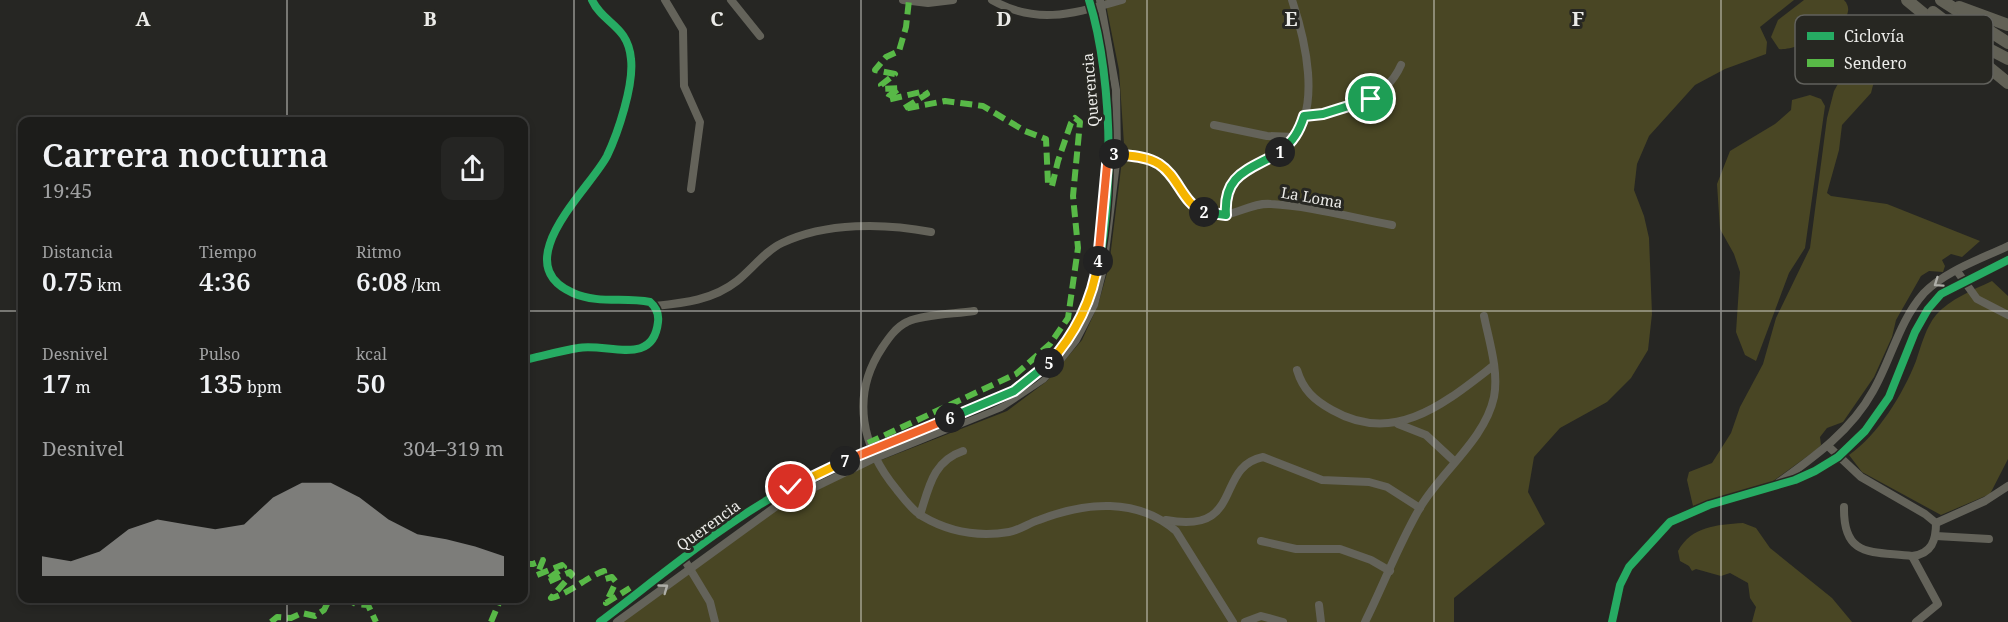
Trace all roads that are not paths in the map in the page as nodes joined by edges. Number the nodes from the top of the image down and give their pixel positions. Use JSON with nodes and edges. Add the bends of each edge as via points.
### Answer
{"nodes":[{"id":1,"x":592,"y":0,"type":"edge"},
{"id":2,"x":665,"y":0,"type":"edge"},
{"id":3,"x":731,"y":0,"type":"edge"},
{"id":4,"x":903,"y":0,"type":"edge"},
{"id":5,"x":953,"y":0,"type":"edge"},
{"id":6,"x":993,"y":0,"type":"edge"},
{"id":7,"x":1122,"y":0,"type":"edge"},
{"id":8,"x":1293,"y":0,"type":"edge"},
{"id":9,"x":1907,"y":0,"type":"edge"},
{"id":10,"x":1918,"y":0,"type":"edge"},
{"id":11,"x":1941,"y":0,"type":"edge"},
{"id":12,"x":1101,"y":3,"type":"edge"},
{"id":13,"x":1090,"y":4,"type":"edge"},
{"id":14,"x":1954,"y":6,"type":"edge"},
{"id":15,"x":1929,"y":15,"type":"edge"},
{"id":16,"x":1933,"y":15,"type":"edge"},
{"id":17,"x":1967,"y":15,"type":"edge"},
{"id":18,"x":1980,"y":15,"type":"edge"},
{"id":19,"x":1993,"y":20,"type":"edge"},
{"id":20,"x":2008,"y":25,"type":"edge"},
{"id":21,"x":1993,"y":33,"type":"edge"},
{"id":22,"x":760,"y":36,"type":"dead end"},
{"id":23,"x":2008,"y":43,"type":"edge"},
{"id":24,"x":1993,"y":51,"type":"edge"},
{"id":25,"x":2008,"y":59,"type":"edge"},
{"id":26,"x":1401,"y":65,"type":"dead end"},
{"id":27,"x":1114,"y":68,"type":"junction"},
{"id":28,"x":1993,"y":70,"type":"edge"},
{"id":29,"x":2008,"y":83,"type":"edge"},
{"id":30,"x":1106,"y":92,"type":"junction"},
{"id":31,"x":1304,"y":116,"type":"junction"},
{"id":32,"x":1214,"y":125,"type":"dead end"},
{"id":33,"x":1295,"y":137,"type":"junction"},
{"id":34,"x":1108,"y":154,"type":"junction"},
{"id":35,"x":1117,"y":155,"type":"junction"},
{"id":36,"x":692,"y":189,"type":"dead end"},
{"id":37,"x":1226,"y":215,"type":"junction"},
{"id":38,"x":1392,"y":225,"type":"dead end"},
{"id":39,"x":931,"y":232,"type":"dead end"},
{"id":40,"x":2008,"y":246,"type":"edge"},
{"id":41,"x":2008,"y":260,"type":"edge"},
{"id":42,"x":1957,"y":271,"type":"junction"},
{"id":43,"x":1963,"y":282,"type":"junction"},
{"id":44,"x":655,"y":306,"type":"junction"},
{"id":45,"x":974,"y":311,"type":"dead end"},
{"id":46,"x":1484,"y":315,"type":"dead end"},
{"id":47,"x":2008,"y":315,"type":"edge"},
{"id":48,"x":528,"y":359,"type":"edge"},
{"id":49,"x":1493,"y":366,"type":"junction"},
{"id":50,"x":1297,"y":370,"type":"dead end"},
{"id":51,"x":1398,"y":424,"type":"junction"},
{"id":52,"x":1828,"y":446,"type":"junction"},
{"id":53,"x":963,"y":451,"type":"dead end"},
{"id":54,"x":873,"y":453,"type":"junction"},
{"id":55,"x":1838,"y":457,"type":"junction"},
{"id":56,"x":1454,"y":461,"type":"junction"},
{"id":57,"x":1773,"y":486,"type":"junction"},
{"id":58,"x":2008,"y":486,"type":"edge"},
{"id":59,"x":1844,"y":507,"type":"dead end"},
{"id":60,"x":1420,"y":508,"type":"junction"},
{"id":61,"x":920,"y":515,"type":"junction"},
{"id":62,"x":1163,"y":520,"type":"junction"},
{"id":63,"x":1936,"y":523,"type":"junction"},
{"id":64,"x":1936,"y":536,"type":"junction"},
{"id":65,"x":1989,"y":539,"type":"dead end"},
{"id":66,"x":1261,"y":541,"type":"dead end"},
{"id":67,"x":1912,"y":556,"type":"junction"},
{"id":68,"x":684,"y":559,"type":"junction"},
{"id":69,"x":691,"y":568,"type":"junction"},
{"id":70,"x":1390,"y":571,"type":"junction"},
{"id":71,"x":1319,"y":605,"type":"dead end"},
{"id":72,"x":600,"y":622,"type":"edge"},
{"id":73,"x":617,"y":622,"type":"edge"},
{"id":74,"x":715,"y":622,"type":"edge"},
{"id":75,"x":1233,"y":622,"type":"edge"},
{"id":76,"x":1245,"y":622,"type":"edge"},
{"id":77,"x":1282,"y":622,"type":"edge"},
{"id":78,"x":1321,"y":622,"type":"edge"},
{"id":79,"x":1365,"y":622,"type":"edge"},
{"id":80,"x":1612,"y":622,"type":"edge"},
{"id":81,"x":1916,"y":622,"type":"edge"}],
"edges":[{"from":1,"to":44,"type":"street","via":[[596,8],[617,24],[628,46],[631,68],[610,148],[593,179],[557,225],[549,268],[558,283],[580,295]]},
{"from":2,"to":36,"type":"street","via":[[683,30],[684,86],[700,122]]},
{"from":3,"to":22,"type":"street"},
{"from":4,"to":5,"type":"street"},
{"from":6,"to":13,"type":"street","via":[[1028,15],[1044,16]]},
{"from":7,"to":12,"type":"street"},
{"from":8,"to":31,"type":"street","via":[[1306,47]]},
{"from":9,"to":15,"type":"highway"},
{"from":10,"to":16,"type":"highway"},
{"from":11,"to":14,"type":"highway"},
{"from":12,"to":13,"type":"street"},
{"from":12,"to":27,"type":"street","name":"Querencia"},
{"from":13,"to":27,"type":"street","via":[[1101,19]]},
{"from":13,"to":30,"type":"street","name":"Querencia"},
{"from":14,"to":17,"type":"highway"},
{"from":14,"to":18,"type":"highway"},
{"from":19,"to":20,"type":"highway"},
{"from":21,"to":23,"type":"highway"},
{"from":24,"to":25,"type":"highway"},
{"from":26,"to":31,"type":"street","via":[[1394,80],[1371,99]]},
{"from":27,"to":35,"type":"street","name":"Querencia"},
{"from":28,"to":29,"type":"highway"},
{"from":30,"to":34,"type":"street","name":"Querencia"},
{"from":30,"to":35,"type":"street","via":[[1111,109],[1112,147]]},
{"from":31,"to":33,"type":"street"},
{"from":32,"to":33,"type":"street","via":[[1267,136]]},
{"from":33,"to":37,"type":"street","via":[[1278,153],[1242,172],[1231,183]]},
{"from":34,"to":35,"type":"street","name":"La Loma"},
{"from":34,"to":54,"type":"street","name":"Querencia","via":[[1097,270],[1080,317],[1055,356],[1030,380],[999,399]]},
{"from":35,"to":37,"type":"street","name":"La Loma","via":[[1140,157],[1160,165],[1197,209]]},
{"from":35,"to":54,"type":"street","name":"Querencia","via":[[1103,269],[1094,305],[1076,340],[1060,360],[1043,379],[1001,407]]},
{"from":37,"to":38,"type":"street","name":"La Loma","via":[[1271,204]]},
{"from":39,"to":44,"type":"street","via":[[855,226],[792,239],[773,249],[722,291],[686,303]]},
{"from":40,"to":42,"type":"street"},
{"from":41,"to":43,"type":"street"},
{"from":42,"to":43,"type":"street"},
{"from":42,"to":52,"type":"street","one_way":true,"via":[[1937,282],[1917,302],[1869,399]]},
{"from":43,"to":47,"type":"street","via":[[1977,299]]},
{"from":43,"to":55,"type":"street","via":[[1941,294],[1928,309],[1889,397],[1865,431]]},
{"from":44,"to":48,"type":"street","via":[[659,317],[657,333],[643,347],[628,351],[594,346]]},
{"from":45,"to":54,"type":"street","via":[[907,322],[888,339],[874,360],[861,399],[862,421]]},
{"from":46,"to":49,"type":"street"},
{"from":49,"to":51,"type":"street","via":[[1437,407]]},
{"from":49,"to":56,"type":"street","via":[[1494,394],[1486,421]]},
{"from":50,"to":51,"type":"street","via":[[1310,396],[1337,413],[1370,423]]},
{"from":51,"to":56,"type":"street","via":[[1426,435]]},
{"from":52,"to":55,"type":"street"},
{"from":52,"to":57,"type":"street"},
{"from":53,"to":61,"type":"street","via":[[938,466]]},
{"from":54,"to":61,"type":"street","via":[[889,481]]},
{"from":54,"to":68,"type":"street","name":"Querencia","via":[[791,487]]},
{"from":54,"to":69,"type":"street","name":"Querencia","via":[[768,510]]},
{"from":55,"to":57,"type":"street","via":[[1815,471]]},
{"from":55,"to":63,"type":"street","via":[[1861,477]]},
{"from":56,"to":60,"type":"street"},
{"from":57,"to":80,"type":"street","via":[[1709,505],[1670,522],[1629,567],[1620,585]]},
{"from":58,"to":63,"type":"street"},
{"from":59,"to":67,"type":"street","via":[[1844,525],[1857,547],[1876,554]]},
{"from":60,"to":62,"type":"street","via":[[1387,487],[1369,482],[1322,480],[1263,457],[1239,469],[1225,504],[1209,517],[1190,523]]},
{"from":60,"to":70,"type":"street"},
{"from":61,"to":62,"type":"street","via":[[973,535],[1012,532],[1072,509],[1104,505],[1133,507]]},
{"from":62,"to":75,"type":"street","via":[[1186,543]]},
{"from":63,"to":64,"type":"street"},
{"from":64,"to":65,"type":"street"},
{"from":64,"to":67,"type":"street","via":[[1929,550]]},
{"from":66,"to":70,"type":"street","via":[[1296,549],[1340,549]]},
{"from":67,"to":81,"type":"street","via":[[1938,599],[1934,609]]},
{"from":68,"to":69,"type":"street"},
{"from":68,"to":72,"type":"street","name":"Querencia"},
{"from":73,"to":69,"type":"street","name":"Querencia","one_way":true},
{"from":69,"to":74,"type":"street","via":[[710,603]]},
{"from":70,"to":79,"type":"street"},
{"from":71,"to":78,"type":"street"},
{"from":76,"to":77,"type":"street","via":[[1261,616]]}]}
